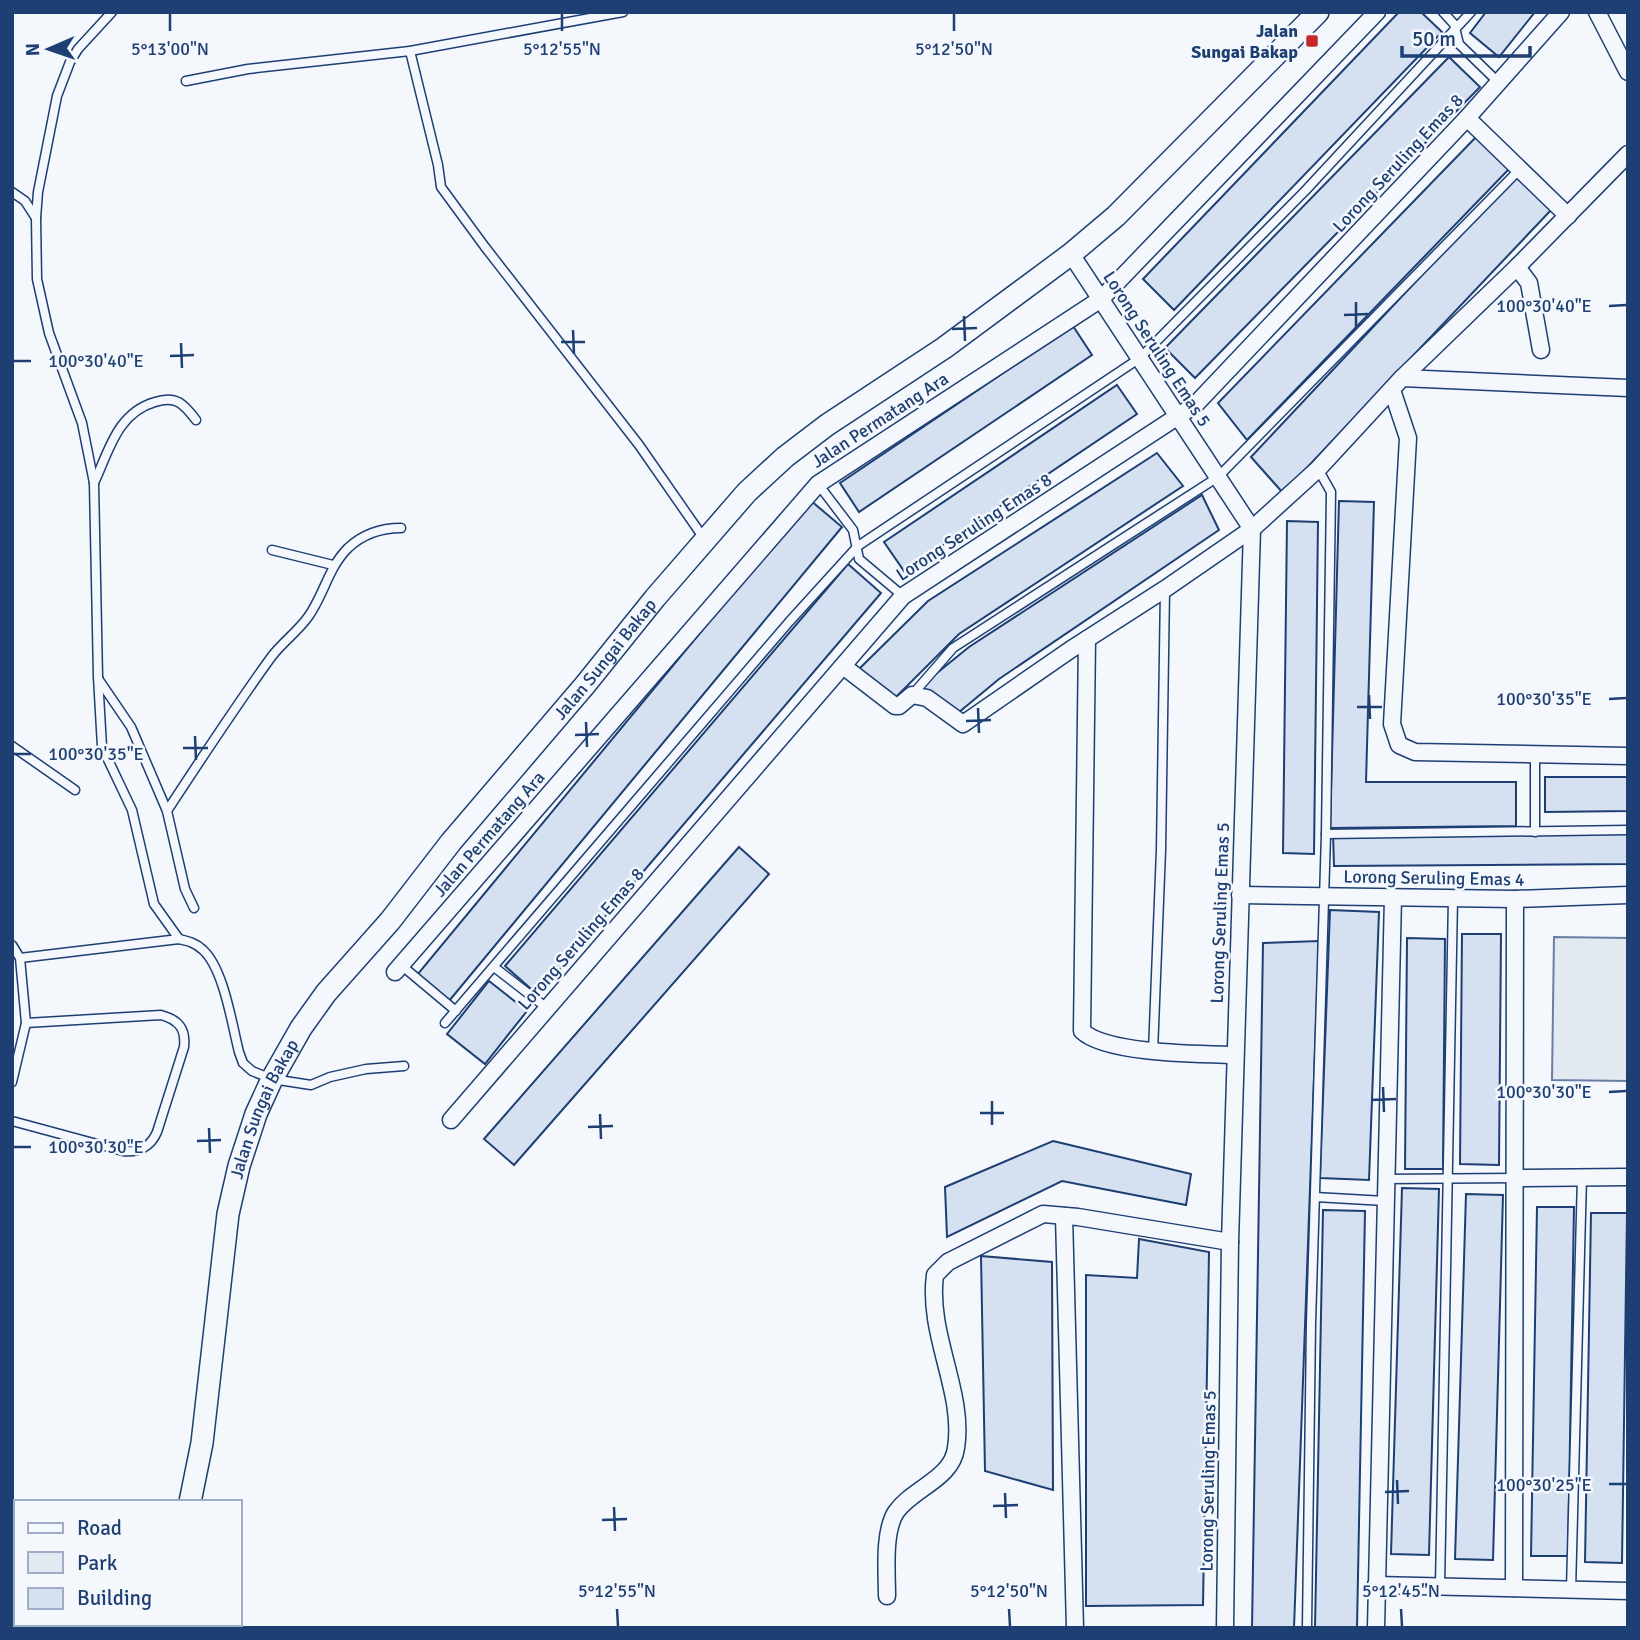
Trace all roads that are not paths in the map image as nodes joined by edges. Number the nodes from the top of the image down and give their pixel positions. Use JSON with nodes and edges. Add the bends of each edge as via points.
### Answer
{"nodes":[{"id":1,"x":112,"y":12,"type":"edge"},
{"id":2,"x":623,"y":12,"type":"edge"},
{"id":3,"x":1318,"y":12,"type":"edge"},
{"id":4,"x":1377,"y":12,"type":"edge"},
{"id":5,"x":1443,"y":12,"type":"edge"},
{"id":6,"x":1471,"y":12,"type":"edge"},
{"id":7,"x":1562,"y":12,"type":"edge"},
{"id":8,"x":1597,"y":12,"type":"edge"},
{"id":9,"x":1455,"y":30,"type":"junction"},
{"id":10,"x":410,"y":51,"type":"junction"},
{"id":11,"x":1628,"y":72,"type":"edge"},
{"id":12,"x":186,"y":81,"type":"dead end"},
{"id":13,"x":1499,"y":82,"type":"junction"},
{"id":14,"x":1467,"y":118,"type":"junction"},
{"id":15,"x":1628,"y":154,"type":"edge"},
{"id":16,"x":1521,"y":168,"type":"junction"},
{"id":17,"x":12,"y":192,"type":"edge"},
{"id":18,"x":1568,"y":216,"type":"junction"},
{"id":19,"x":36,"y":218,"type":"junction"},
{"id":20,"x":1071,"y":254,"type":"junction"},
{"id":21,"x":1517,"y":267,"type":"junction"},
{"id":22,"x":1101,"y":299,"type":"junction"},
{"id":23,"x":1541,"y":350,"type":"dead end"},
{"id":24,"x":1140,"y":358,"type":"junction"},
{"id":25,"x":1397,"y":384,"type":"junction"},
{"id":26,"x":1628,"y":388,"type":"edge"},
{"id":27,"x":1178,"y":416,"type":"junction"},
{"id":28,"x":196,"y":420,"type":"dead end"},
{"id":29,"x":1318,"y":469,"type":"junction"},
{"id":30,"x":1218,"y":477,"type":"junction"},
{"id":31,"x":94,"y":484,"type":"junction"},
{"id":32,"x":818,"y":484,"type":"junction"},
{"id":33,"x":401,"y":528,"type":"dead end"},
{"id":34,"x":1252,"y":529,"type":"junction"},
{"id":35,"x":705,"y":540,"type":"junction"},
{"id":36,"x":858,"y":546,"type":"junction"},
{"id":37,"x":272,"y":550,"type":"dead end"},
{"id":38,"x":333,"y":565,"type":"junction"},
{"id":39,"x":1165,"y":589,"type":"junction"},
{"id":40,"x":903,"y":596,"type":"junction"},
{"id":41,"x":1087,"y":639,"type":"junction"},
{"id":42,"x":843,"y":666,"type":"junction"},
{"id":43,"x":98,"y":677,"type":"junction"},
{"id":44,"x":912,"y":695,"type":"junction"},
{"id":45,"x":12,"y":746,"type":"edge"},
{"id":46,"x":1535,"y":754,"type":"junction"},
{"id":47,"x":1628,"y":756,"type":"edge"},
{"id":48,"x":75,"y":790,"type":"dead end"},
{"id":49,"x":167,"y":811,"type":"junction"},
{"id":50,"x":1628,"y":830,"type":"edge"},
{"id":51,"x":1535,"y":832,"type":"junction"},
{"id":52,"x":1326,"y":834,"type":"junction"},
{"id":53,"x":1240,"y":895,"type":"junction"},
{"id":54,"x":1628,"y":895,"type":"edge"},
{"id":55,"x":1325,"y":896,"type":"junction"},
{"id":56,"x":1393,"y":897,"type":"junction"},
{"id":57,"x":1453,"y":898,"type":"junction"},
{"id":58,"x":1515,"y":899,"type":"junction"},
{"id":59,"x":194,"y":908,"type":"dead end"},
{"id":60,"x":179,"y":939,"type":"junction"},
{"id":61,"x":12,"y":945,"type":"edge"},
{"id":62,"x":20,"y":958,"type":"junction"},
{"id":63,"x":495,"y":967,"type":"junction"},
{"id":64,"x":398,"y":968,"type":"joint"},
{"id":65,"x":547,"y":1009,"type":"junction"},
{"id":66,"x":456,"y":1010,"type":"junction"},
{"id":67,"x":26,"y":1023,"type":"junction"},
{"id":68,"x":444,"y":1023,"type":"dead end"},
{"id":69,"x":1153,"y":1052,"type":"junction"},
{"id":70,"x":1235,"y":1055,"type":"junction"},
{"id":71,"x":404,"y":1066,"type":"dead end"},
{"id":72,"x":272,"y":1079,"type":"junction"},
{"id":73,"x":12,"y":1083,"type":"edge"},
{"id":74,"x":451,"y":1120,"type":"dead end"},
{"id":75,"x":12,"y":1121,"type":"edge"},
{"id":76,"x":1583,"y":1177,"type":"junction"},
{"id":77,"x":1628,"y":1177,"type":"edge"},
{"id":78,"x":1514,"y":1178,"type":"junction"},
{"id":79,"x":1447,"y":1179,"type":"junction"},
{"id":80,"x":1386,"y":1180,"type":"junction"},
{"id":81,"x":1315,"y":1197,"type":"junction"},
{"id":82,"x":1385,"y":1201,"type":"junction"},
{"id":83,"x":1064,"y":1216,"type":"junction"},
{"id":84,"x":1230,"y":1242,"type":"junction"},
{"id":85,"x":190,"y":1500,"type":"edge"},
{"id":86,"x":1376,"y":1585,"type":"junction"},
{"id":87,"x":1440,"y":1586,"type":"junction"},
{"id":88,"x":1514,"y":1588,"type":"junction"},
{"id":89,"x":1571,"y":1590,"type":"junction"},
{"id":90,"x":1628,"y":1591,"type":"edge"},
{"id":91,"x":887,"y":1596,"type":"dead end"},
{"id":92,"x":1075,"y":1628,"type":"edge"},
{"id":93,"x":1225,"y":1628,"type":"edge"},
{"id":94,"x":1307,"y":1628,"type":"edge"},
{"id":95,"x":1376,"y":1628,"type":"edge"}],
"edges":[{"from":1,"to":19,"type":"lane","via":[[78,49],[64,76]]},
{"from":2,"to":10,"type":"lane"},
{"from":3,"to":20,"type":"main road","name":"Jalan Sungai Bakap","via":[[1116,216]]},
{"from":4,"to":22,"type":"street","name":"Jalan Permatang Ara"},
{"from":5,"to":9,"type":"lane"},
{"from":6,"to":9,"type":"lane"},
{"from":7,"to":13,"type":"street","name":"Lorong Seruling Emas 8"},
{"from":8,"to":11,"type":"street"},
{"from":9,"to":13,"type":"lane","via":[[1459,44]]},
{"from":9,"to":24,"type":"lane"},
{"from":10,"to":12,"type":"lane","via":[[248,69]]},
{"from":10,"to":35,"type":"lane","via":[[441,187],[639,445]]},
{"from":13,"to":14,"type":"street","name":"Lorong Seruling Emas 8"},
{"from":14,"to":16,"type":"street"},
{"from":14,"to":27,"type":"street","name":"Lorong Seruling Emas 8","via":[[1195,405]]},
{"from":15,"to":18,"type":"street"},
{"from":16,"to":18,"type":"street"},
{"from":16,"to":30,"type":"lane"},
{"from":17,"to":19,"type":"lane"},
{"from":18,"to":21,"type":"street"},
{"from":19,"to":31,"type":"lane","via":[[42,304],[82,423]]},
{"from":20,"to":22,"type":"street","name":"Lorong Seruling Emas 5"},
{"from":20,"to":35,"type":"main road","name":"Jalan Sungai Bakap","via":[[785,457]]},
{"from":21,"to":23,"type":"street","via":[[1529,283]]},
{"from":21,"to":25,"type":"street"},
{"from":22,"to":24,"type":"street","name":"Lorong Seruling Emas 5"},
{"from":22,"to":32,"type":"street","name":"Jalan Permatang Ara"},
{"from":24,"to":27,"type":"street","name":"Lorong Seruling Emas 5"},
{"from":24,"to":36,"type":"lane"},
{"from":25,"to":26,"type":"street"},
{"from":25,"to":29,"type":"street"},
{"from":25,"to":46,"type":"street","via":[[1408,438],[1392,724],[1399,744],[1415,752]]},
{"from":27,"to":30,"type":"street","name":"Lorong Seruling Emas 5"},
{"from":27,"to":40,"type":"street","name":"Lorong Seruling Emas 8"},
{"from":28,"to":31,"type":"lane","via":[[175,399],[143,407],[125,420],[113,437]]},
{"from":29,"to":34,"type":"street"},
{"from":29,"to":52,"type":"lane","via":[[1331,492]]},
{"from":30,"to":34,"type":"street","name":"Lorong Seruling Emas 5"},
{"from":30,"to":44,"type":"lane","via":[[953,648]]},
{"from":31,"to":43,"type":"lane"},
{"from":32,"to":36,"type":"lane","via":[[853,530]]},
{"from":32,"to":64,"type":"street","name":"Jalan Permatang Ara"},
{"from":33,"to":38,"type":"lane","via":[[362,538]]},
{"from":34,"to":39,"type":"street"},
{"from":34,"to":53,"type":"street","name":"Lorong Seruling Emas 5"},
{"from":35,"to":72,"type":"main road","name":"Jalan Sungai Bakap","via":[[326,993]]},
{"from":36,"to":40,"type":"lane","via":[[859,559]]},
{"from":36,"to":63,"type":"lane"},
{"from":37,"to":38,"type":"lane"},
{"from":38,"to":49,"type":"lane","via":[[306,620],[275,653]]},
{"from":39,"to":41,"type":"street"},
{"from":39,"to":69,"type":"lane"},
{"from":40,"to":42,"type":"street","name":"Lorong Seruling Emas 8"},
{"from":41,"to":44,"type":"street","via":[[963,724],[927,698]]},
{"from":41,"to":69,"type":"street","via":[[1082,1031],[1090,1039]]},
{"from":42,"to":44,"type":"street","via":[[895,706]]},
{"from":42,"to":65,"type":"street","name":"Lorong Seruling Emas 8"},
{"from":43,"to":49,"type":"lane","via":[[131,727]]},
{"from":43,"to":60,"type":"lane","via":[[102,747],[131,810],[154,904]]},
{"from":45,"to":48,"type":"lane"},
{"from":46,"to":47,"type":"street"},
{"from":46,"to":51,"type":"lane"},
{"from":49,"to":59,"type":"lane","via":[[185,889]]},
{"from":50,"to":51,"type":"lane"},
{"from":51,"to":52,"type":"lane"},
{"from":52,"to":55,"type":"lane"},
{"from":53,"to":55,"type":"street","name":"Lorong Seruling Emas 4"},
{"from":53,"to":70,"type":"street","name":"Lorong Seruling Emas 5"},
{"from":54,"to":58,"type":"street","name":"Lorong Seruling Emas 4"},
{"from":55,"to":56,"type":"street","name":"Lorong Seruling Emas 4"},
{"from":55,"to":81,"type":"lane"},
{"from":56,"to":57,"type":"street","name":"Lorong Seruling Emas 4"},
{"from":56,"to":80,"type":"street"},
{"from":57,"to":58,"type":"street","name":"Lorong Seruling Emas 4"},
{"from":57,"to":79,"type":"lane"},
{"from":58,"to":78,"type":"street"},
{"from":60,"to":62,"type":"lane"},
{"from":60,"to":72,"type":"lane","via":[[193,943],[212,961],[243,1063]]},
{"from":61,"to":62,"type":"lane"},
{"from":62,"to":67,"type":"lane"},
{"from":63,"to":65,"type":"lane"},
{"from":63,"to":66,"type":"lane"},
{"from":64,"to":66,"type":"lane"},
{"from":65,"to":74,"type":"street","name":"Lorong Seruling Emas 8"},
{"from":66,"to":68,"type":"lane"},
{"from":67,"to":73,"type":"lane"},
{"from":67,"to":75,"type":"lane","via":[[161,1016],[179,1023],[184,1047],[157,1132],[141,1149],[123,1151]]},
{"from":69,"to":70,"type":"street"},
{"from":70,"to":84,"type":"street","name":"Lorong Seruling Emas 5"},
{"from":71,"to":72,"type":"lane","via":[[366,1069],[311,1085]]},
{"from":72,"to":85,"type":"main road","name":"Jalan Sungai Bakap","via":[[239,1166],[228,1214],[202,1443]]},
{"from":76,"to":77,"type":"street"},
{"from":76,"to":78,"type":"street"},
{"from":76,"to":89,"type":"lane"},
{"from":78,"to":79,"type":"lane"},
{"from":78,"to":88,"type":"street"},
{"from":79,"to":80,"type":"lane"},
{"from":79,"to":87,"type":"lane"},
{"from":80,"to":82,"type":"street"},
{"from":81,"to":82,"type":"lane"},
{"from":81,"to":94,"type":"lane"},
{"from":82,"to":86,"type":"street"},
{"from":83,"to":84,"type":"street"},
{"from":83,"to":91,"type":"street","via":[[1044,1214],[948,1262],[935,1275],[932,1298],[958,1419],[956,1451],[941,1476],[911,1496],[895,1514],[887,1543]]},
{"from":83,"to":92,"type":"street"},
{"from":84,"to":93,"type":"street","name":"Lorong Seruling Emas 5"},
{"from":86,"to":87,"type":"street"},
{"from":86,"to":95,"type":"street"},
{"from":87,"to":88,"type":"street"},
{"from":88,"to":89,"type":"street"},
{"from":89,"to":90,"type":"street"}]}
